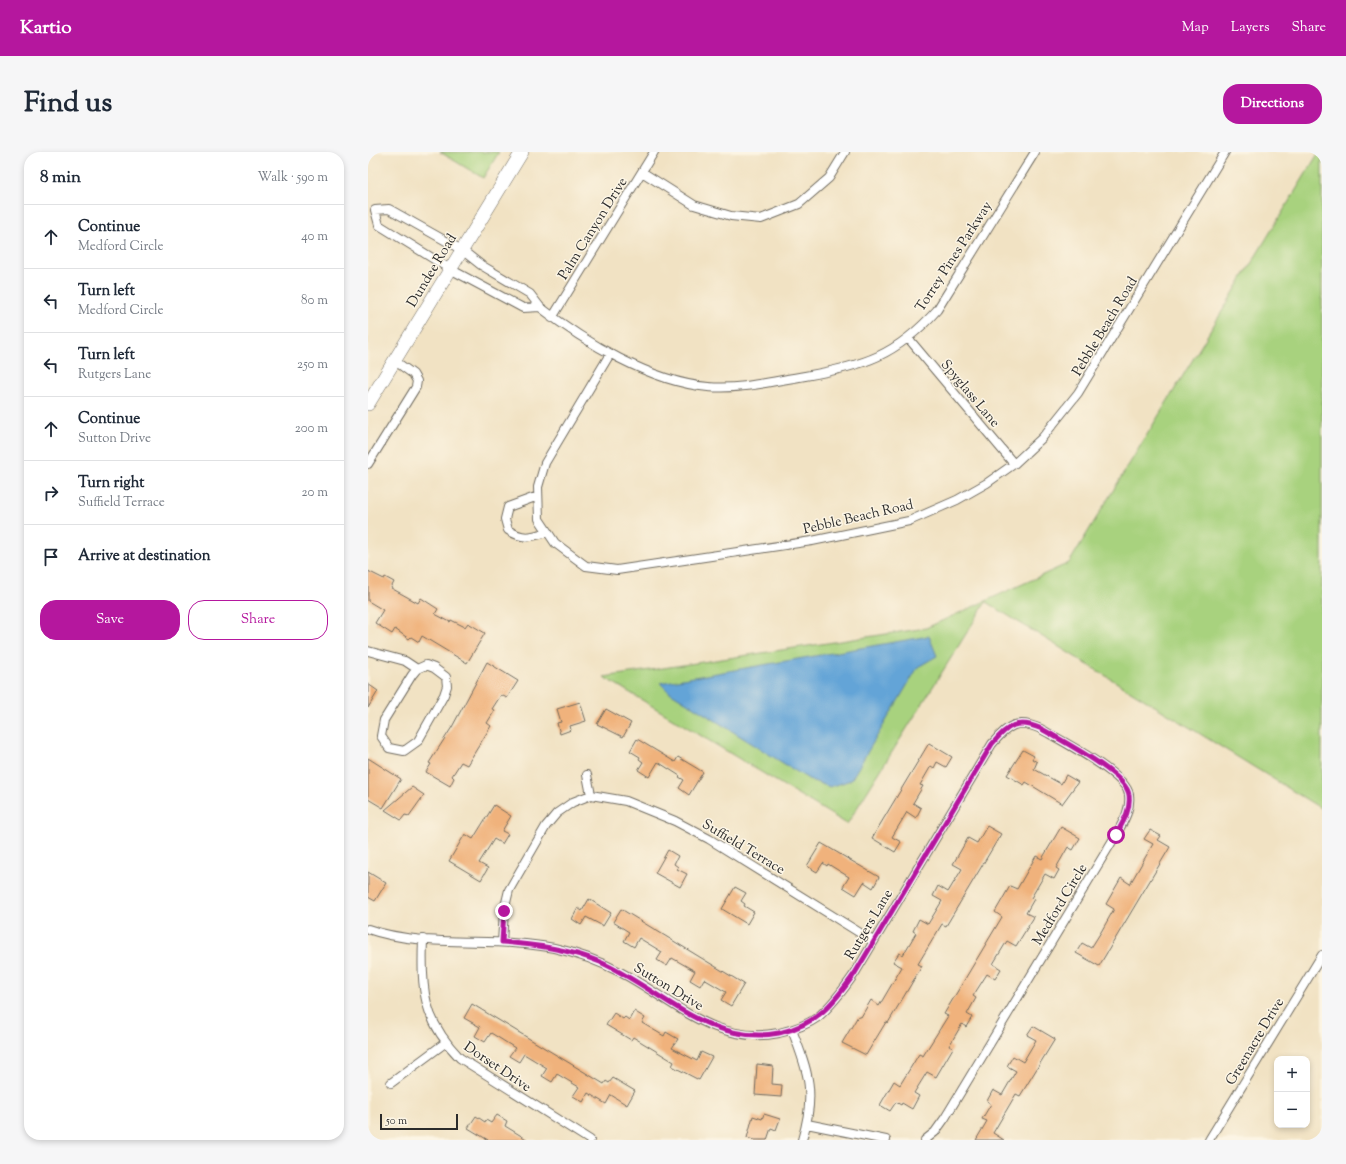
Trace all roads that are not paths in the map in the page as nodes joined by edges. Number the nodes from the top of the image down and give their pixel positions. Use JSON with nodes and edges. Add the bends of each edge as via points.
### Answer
{"nodes":[{"id":1,"x":522,"y":152,"type":"edge"},
{"id":2,"x":654,"y":152,"type":"edge"},
{"id":3,"x":845,"y":152,"type":"edge"},
{"id":4,"x":1035,"y":152,"type":"edge"},
{"id":5,"x":1225,"y":152,"type":"edge"},
{"id":6,"x":642,"y":172,"type":"junction"},
{"id":7,"x":372,"y":207,"type":"edge"},
{"id":8,"x":462,"y":250,"type":"junction"},
{"id":9,"x":450,"y":269,"type":"junction"},
{"id":10,"x":540,"y":307,"type":"junction"},
{"id":11,"x":552,"y":318,"type":"junction"},
{"id":12,"x":909,"y":339,"type":"junction"},
{"id":13,"x":610,"y":354,"type":"junction"},
{"id":14,"x":395,"y":361,"type":"junction"},
{"id":15,"x":368,"y":404,"type":"edge"},
{"id":16,"x":368,"y":464,"type":"edge"},
{"id":17,"x":1014,"y":464,"type":"junction"},
{"id":18,"x":538,"y":496,"type":"junction"},
{"id":19,"x":547,"y":532,"type":"junction"},
{"id":20,"x":368,"y":651,"type":"edge"},
{"id":21,"x":417,"y":669,"type":"junction"},
{"id":22,"x":1015,"y":724,"type":"joint"},
{"id":23,"x":587,"y":776,"type":"dead end"},
{"id":24,"x":591,"y":795,"type":"junction"},
{"id":25,"x":368,"y":928,"type":"edge"},
{"id":26,"x":423,"y":939,"type":"junction"},
{"id":27,"x":873,"y":941,"type":"junction"},
{"id":28,"x":502,"y":942,"type":"junction"},
{"id":29,"x":1322,"y":955,"type":"edge"},
{"id":30,"x":792,"y":1030,"type":"junction"},
{"id":31,"x":445,"y":1043,"type":"junction"},
{"id":32,"x":391,"y":1083,"type":"dead end"},
{"id":33,"x":807,"y":1124,"type":"junction"},
{"id":34,"x":590,"y":1140,"type":"edge"},
{"id":35,"x":802,"y":1140,"type":"edge"},
{"id":36,"x":886,"y":1140,"type":"edge"},
{"id":37,"x":925,"y":1140,"type":"edge"},
{"id":38,"x":1209,"y":1140,"type":"edge"}],
"edges":[{"from":1,"to":8,"type":"main road","name":"Dundee Road"},
{"from":2,"to":6,"type":"street","name":"Palm Canyon Drive"},
{"from":3,"to":6,"type":"street","via":[[828,178],[799,204],[762,219],[731,216],[694,204]]},
{"from":4,"to":12,"type":"street","name":"Torrey Pines Parkway","via":[[937,310]]},
{"from":5,"to":17,"type":"street","name":"Pebble Beach Road","via":[[1078,393],[1042,438]]},
{"from":6,"to":11,"type":"street","name":"Palm Canyon Drive"},
{"from":7,"to":8,"type":"street","name":"Torrey Pines Parkway","via":[[389,209]]},
{"from":7,"to":9,"type":"street","via":[[378,225]]},
{"from":8,"to":9,"type":"main road","name":"Dundee Road"},
{"from":8,"to":10,"type":"street","name":"Torrey Pines Parkway","via":[[481,265],[530,294]]},
{"from":9,"to":10,"type":"street","via":[[523,308]]},
{"from":9,"to":14,"type":"main road","name":"Dundee Road"},
{"from":10,"to":11,"type":"street","name":"Torrey Pines Parkway"},
{"from":11,"to":13,"type":"street","name":"Torrey Pines Parkway"},
{"from":12,"to":13,"type":"street","name":"Torrey Pines Parkway","via":[[878,358],[842,369],[749,385],[708,387],[661,376]]},
{"from":12,"to":17,"type":"street","name":"Spyglass Lane"},
{"from":13,"to":18,"type":"street","name":"Pebble Beach Road","via":[[545,463]]},
{"from":14,"to":15,"type":"main road","name":"Dundee Road"},
{"from":14,"to":16,"type":"street","via":[[413,374],[418,381]]},
{"from":17,"to":19,"type":"street","name":"Pebble Beach Road","via":[[957,500],[909,521],[812,541],[654,565],[617,570],[586,566],[555,544]]},
{"from":18,"to":19,"type":"street","name":"Pebble Beach Road","via":[[539,519]]},
{"from":18,"to":19,"type":"street","via":[[508,507],[505,519],[508,530],[518,537],[533,537]]},
{"from":20,"to":21,"type":"street","via":[[405,661]]},
{"from":21,"to":21,"type":"street","via":[[426,665],[446,677],[444,695],[418,741],[404,751],[389,748],[381,736],[384,720]]},
{"from":22,"to":27,"type":"street","name":"Rutgers Lane","via":[[1003,731],[992,744]]},
{"from":22,"to":37,"type":"street","name":"Medford Circle","via":[[1029,723],[1042,729],[1113,772],[1124,782],[1130,793],[1129,808],[1116,835],[945,1118],[935,1132]]},
{"from":23,"to":24,"type":"street"},
{"from":24,"to":27,"type":"street","name":"Suffield Terrace","via":[[626,801],[709,839]]},
{"from":24,"to":28,"type":"street","via":[[573,802],[557,813],[542,832],[509,890],[504,911]]},
{"from":25,"to":26,"type":"street","name":"Sutton Drive","via":[[404,938]]},
{"from":26,"to":28,"type":"street","name":"Sutton Drive"},
{"from":26,"to":31,"type":"street","name":"Dorset Drive","via":[[422,986],[427,1006]]},
{"from":27,"to":30,"type":"street","name":"Rutgers Lane","via":[[837,998],[816,1018]]},
{"from":28,"to":30,"type":"street","name":"Sutton Drive","via":[[534,944],[588,958],[621,972],[705,1024],[729,1032],[762,1036]]},
{"from":29,"to":38,"type":"street","name":"Greenacre Drive"},
{"from":30,"to":33,"type":"street","via":[[806,1067],[810,1100]]},
{"from":31,"to":32,"type":"street"},
{"from":31,"to":34,"type":"street","name":"Dorset Drive","via":[[460,1058]]},
{"from":33,"to":35,"type":"street"},
{"from":33,"to":36,"type":"street"}]}
